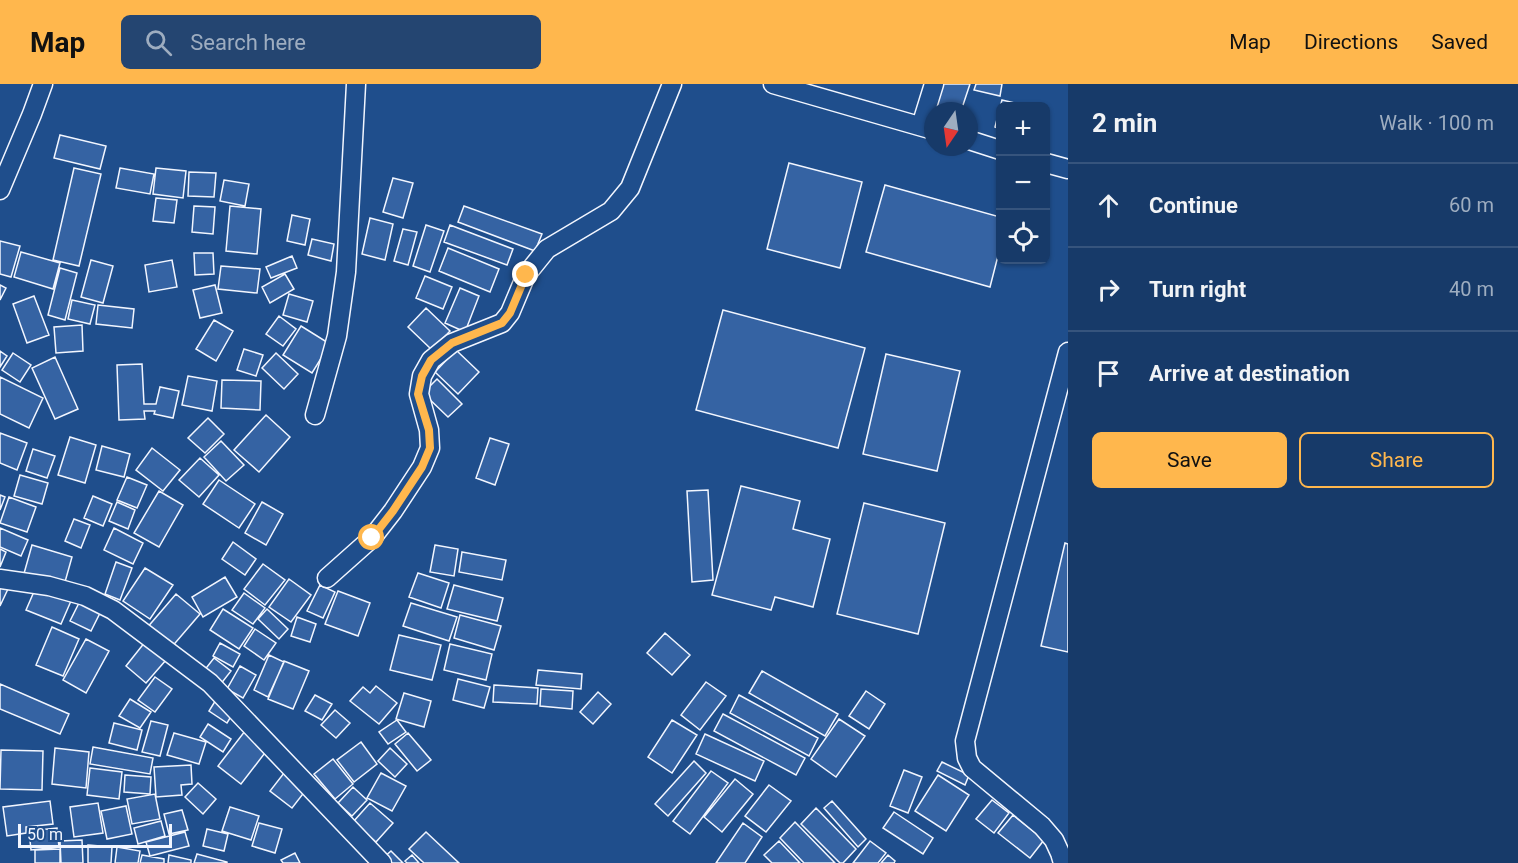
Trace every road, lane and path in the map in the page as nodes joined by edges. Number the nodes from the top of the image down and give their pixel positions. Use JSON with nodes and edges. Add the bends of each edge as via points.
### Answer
{"nodes":[{"id":1,"x":43,"y":84,"type":"edge"},
{"id":2,"x":356,"y":84,"type":"edge"},
{"id":3,"x":672,"y":84,"type":"edge"},
{"id":4,"x":773,"y":84,"type":"edge"},
{"id":5,"x":934,"y":84,"type":"edge"},
{"id":6,"x":931,"y":102,"type":"edge"},
{"id":7,"x":924,"y":127,"type":"edge"},
{"id":8,"x":978,"y":143,"type":"edge"},
{"id":9,"x":996,"y":149,"type":"edge"},
{"id":10,"x":1050,"y":164,"type":"edge"},
{"id":11,"x":1068,"y":169,"type":"edge"},
{"id":12,"x":0,"y":190,"type":"edge"},
{"id":13,"x":1068,"y":352,"type":"edge"},
{"id":14,"x":315,"y":415,"type":"dead end"},
{"id":15,"x":327,"y":578,"type":"dead end"},
{"id":16,"x":0,"y":579,"type":"edge"},
{"id":17,"x":382,"y":863,"type":"edge"},
{"id":18,"x":1063,"y":863,"type":"edge"}],
"edges":[{"from":1,"to":12,"type":"street"},
{"from":2,"to":14,"type":"street","via":[[346,273],[337,336]]},
{"from":3,"to":15,"type":"street","via":[[630,188],[611,212],[547,249],[526,275],[502,323],[452,343],[431,360],[418,394],[430,448],[422,467],[372,538]]},
{"from":4,"to":7,"type":"street"},
{"from":5,"to":6,"type":"street"},
{"from":8,"to":9,"type":"street"},
{"from":10,"to":11,"type":"street"},
{"from":13,"to":18,"type":"street","via":[[965,741],[972,768],[1042,826],[1054,840]]},
{"from":16,"to":17,"type":"street","via":[[49,586],[85,596],[113,610],[210,683]]}]}
